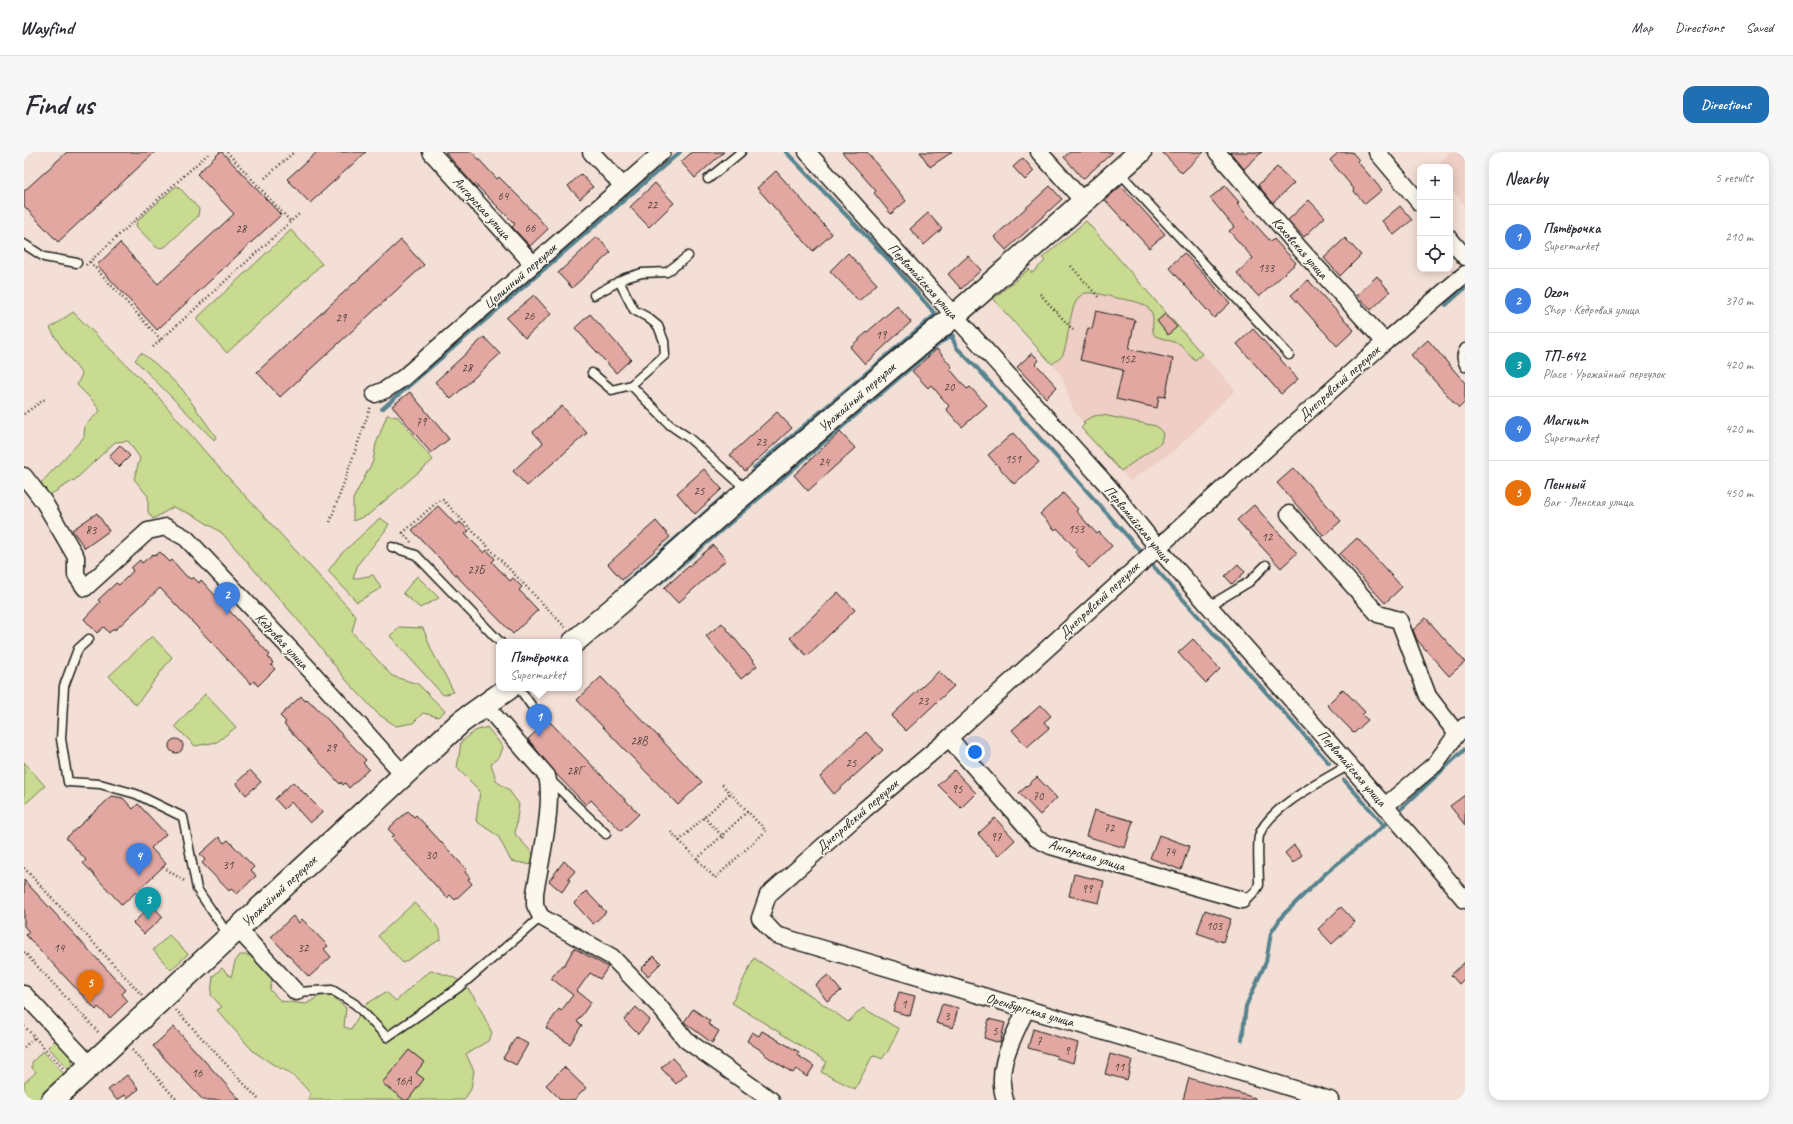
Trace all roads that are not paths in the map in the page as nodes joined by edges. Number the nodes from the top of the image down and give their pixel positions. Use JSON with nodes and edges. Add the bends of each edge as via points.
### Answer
{"nodes":[{"id":1,"x":431,"y":152,"type":"edge"},
{"id":2,"x":591,"y":152,"type":"edge"},
{"id":3,"x":662,"y":152,"type":"edge"},
{"id":4,"x":741,"y":152,"type":"edge"},
{"id":5,"x":807,"y":152,"type":"edge"},
{"id":6,"x":1039,"y":152,"type":"edge"},
{"id":7,"x":1140,"y":152,"type":"edge"},
{"id":8,"x":1217,"y":152,"type":"edge"},
{"id":9,"x":1377,"y":152,"type":"edge"},
{"id":10,"x":1118,"y":171,"type":"junction"},
{"id":11,"x":708,"y":179,"type":"dead end"},
{"id":12,"x":622,"y":186,"type":"junction"},
{"id":13,"x":1417,"y":200,"type":"edge"},
{"id":14,"x":1084,"y":201,"type":"junction"},
{"id":15,"x":1453,"y":243,"type":"edge"},
{"id":16,"x":24,"y":244,"type":"edge"},
{"id":17,"x":688,"y":256,"type":"dead end"},
{"id":18,"x":1465,"y":257,"type":"edge"},
{"id":19,"x":534,"y":264,"type":"junction"},
{"id":20,"x":80,"y":266,"type":"road end"},
{"id":21,"x":1465,"y":274,"type":"edge"},
{"id":22,"x":620,"y":281,"type":"junction"},
{"id":23,"x":594,"y":295,"type":"dead end"},
{"id":24,"x":954,"y":316,"type":"junction"},
{"id":25,"x":1385,"y":342,"type":"junction"},
{"id":26,"x":1465,"y":348,"type":"edge"},
{"id":27,"x":1289,"y":355,"type":"dead end"},
{"id":28,"x":1465,"y":366,"type":"edge"},
{"id":29,"x":592,"y":373,"type":"dead end"},
{"id":30,"x":631,"y":385,"type":"junction"},
{"id":31,"x":375,"y":394,"type":"road end"},
{"id":32,"x":24,"y":476,"type":"edge"},
{"id":33,"x":748,"y":490,"type":"junction"},
{"id":34,"x":1289,"y":514,"type":"dead end"},
{"id":35,"x":392,"y":547,"type":"dead end"},
{"id":36,"x":1157,"y":547,"type":"junction"},
{"id":37,"x":1266,"y":565,"type":"dead end"},
{"id":38,"x":1209,"y":606,"type":"junction"},
{"id":39,"x":569,"y":637,"type":"edge"},
{"id":40,"x":89,"y":639,"type":"dead end"},
{"id":41,"x":497,"y":639,"type":"edge"},
{"id":42,"x":505,"y":691,"type":"edge"},
{"id":43,"x":521,"y":691,"type":"edge"},
{"id":44,"x":486,"y":704,"type":"junction"},
{"id":45,"x":533,"y":708,"type":"dead end"},
{"id":46,"x":1461,"y":730,"type":"edge"},
{"id":47,"x":949,"y":738,"type":"junction"},
{"id":48,"x":1349,"y":765,"type":"junction"},
{"id":49,"x":404,"y":775,"type":"junction"},
{"id":50,"x":547,"y":776,"type":"junction"},
{"id":51,"x":1385,"y":806,"type":"junction"},
{"id":52,"x":606,"y":834,"type":"dead end"},
{"id":53,"x":768,"y":895,"type":"joint"},
{"id":54,"x":1242,"y":900,"type":"joint"},
{"id":55,"x":1465,"y":900,"type":"edge"},
{"id":56,"x":541,"y":917,"type":"junction"},
{"id":57,"x":234,"y":933,"type":"junction"},
{"id":58,"x":296,"y":992,"type":"joint"},
{"id":59,"x":24,"y":994,"type":"edge"},
{"id":60,"x":1026,"y":1009,"type":"junction"},
{"id":61,"x":90,"y":1065,"type":"junction"},
{"id":62,"x":1323,"y":1099,"type":"edge"},
{"id":63,"x":53,"y":1100,"type":"edge"},
{"id":64,"x":771,"y":1100,"type":"edge"},
{"id":65,"x":1005,"y":1100,"type":"edge"}],
"edges":[{"from":1,"to":19,"type":"street","name":"Ангарская улица"},
{"from":2,"to":12,"type":"street"},
{"from":3,"to":12,"type":"street","name":"Целинный переулок"},
{"from":4,"to":11,"type":"lane"},
{"from":5,"to":24,"type":"street","name":"Первомайская улица"},
{"from":6,"to":14,"type":"street"},
{"from":7,"to":10,"type":"street","name":"Урожайный переулок"},
{"from":8,"to":25,"type":"street","name":"Каховская улица"},
{"from":9,"to":13,"type":"street"},
{"from":10,"to":14,"type":"street","name":"Урожайный переулок"},
{"from":10,"to":27,"type":"lane"},
{"from":12,"to":19,"type":"street","name":"Целинный переулок"},
{"from":14,"to":24,"type":"street","name":"Урожайный переулок"},
{"from":15,"to":18,"type":"street"},
{"from":16,"to":20,"type":"lane","via":[[44,257]]},
{"from":17,"to":22,"type":"lane","via":[[667,272],[642,273]]},
{"from":19,"to":31,"type":"street","name":"Целинный переулок","via":[[403,378]]},
{"from":21,"to":25,"type":"street","name":"Днепровский переулок"},
{"from":22,"to":23,"type":"lane"},
{"from":22,"to":30,"type":"lane","via":[[634,310],[658,326],[664,341],[665,355]]},
{"from":24,"to":33,"type":"street","name":"Урожайный переулок"},
{"from":24,"to":36,"type":"street","name":"Первомайская улица","via":[[1108,486]]},
{"from":25,"to":36,"type":"street","name":"Днепровский переулок"},
{"from":26,"to":28,"type":"lane","via":[[1461,360]]},
{"from":29,"to":30,"type":"lane","via":[[612,390]]},
{"from":30,"to":33,"type":"lane","via":[[670,425],[689,438]]},
{"from":32,"to":49,"type":"street","name":"Кедровая улица","via":[[44,502],[76,558],[76,575],[85,588],[148,531],[166,527],[186,538]]},
{"from":33,"to":39,"type":"street","name":"Урожайный переулок","via":[[620,603]]},
{"from":34,"to":46,"type":"street","via":[[1378,614],[1399,620],[1428,696]]},
{"from":35,"to":41,"type":"lane","via":[[416,555]]},
{"from":36,"to":38,"type":"street","name":"Первомайская улица"},
{"from":36,"to":47,"type":"street","name":"Днепровский переулок"},
{"from":37,"to":38,"type":"lane","via":[[1249,582]]},
{"from":38,"to":48,"type":"street","name":"Первомайская улица"},
{"from":40,"to":57,"type":"lane","via":[[78,649],[64,686],[61,739],[68,782],[100,784],[136,794],[183,817],[197,889]]},
{"from":42,"to":44,"type":"street","name":"Урожайный переулок"},
{"from":43,"to":45,"type":"lane"},
{"from":44,"to":49,"type":"street","name":"Урожайный переулок","via":[[461,722]]},
{"from":44,"to":50,"type":"street"},
{"from":46,"to":51,"type":"street","via":[[1435,764]]},
{"from":47,"to":53,"type":"street","name":"Днепровский переулок"},
{"from":47,"to":54,"type":"street","name":"Ангарская улица","via":[[1037,839],[1051,846]]},
{"from":48,"to":51,"type":"street","name":"Первомайская улица"},
{"from":48,"to":54,"type":"lane","via":[[1293,799],[1267,823],[1259,836],[1259,884],[1249,898]]},
{"from":49,"to":57,"type":"street","name":"Урожайный переулок"},
{"from":50,"to":52,"type":"lane"},
{"from":50,"to":56,"type":"street","via":[[548,803],[535,893],[535,905]]},
{"from":51,"to":55,"type":"street","name":"Первомайская улица"},
{"from":53,"to":60,"type":"street","name":"Оренбургская улица","via":[[760,918],[776,935]]},
{"from":56,"to":58,"type":"lane","via":[[458,988],[387,1037],[355,1004],[332,990]]},
{"from":56,"to":64,"type":"street","via":[[612,957],[658,1005],[686,1040]]},
{"from":57,"to":58,"type":"street"},
{"from":57,"to":61,"type":"street","name":"Урожайный переулок","via":[[119,1045]]},
{"from":59,"to":61,"type":"street"},
{"from":60,"to":62,"type":"street","name":"Оренбургская улица"},
{"from":60,"to":65,"type":"street","via":[[1001,1071]]},
{"from":61,"to":63,"type":"street","name":"Урожайный переулок"}]}
